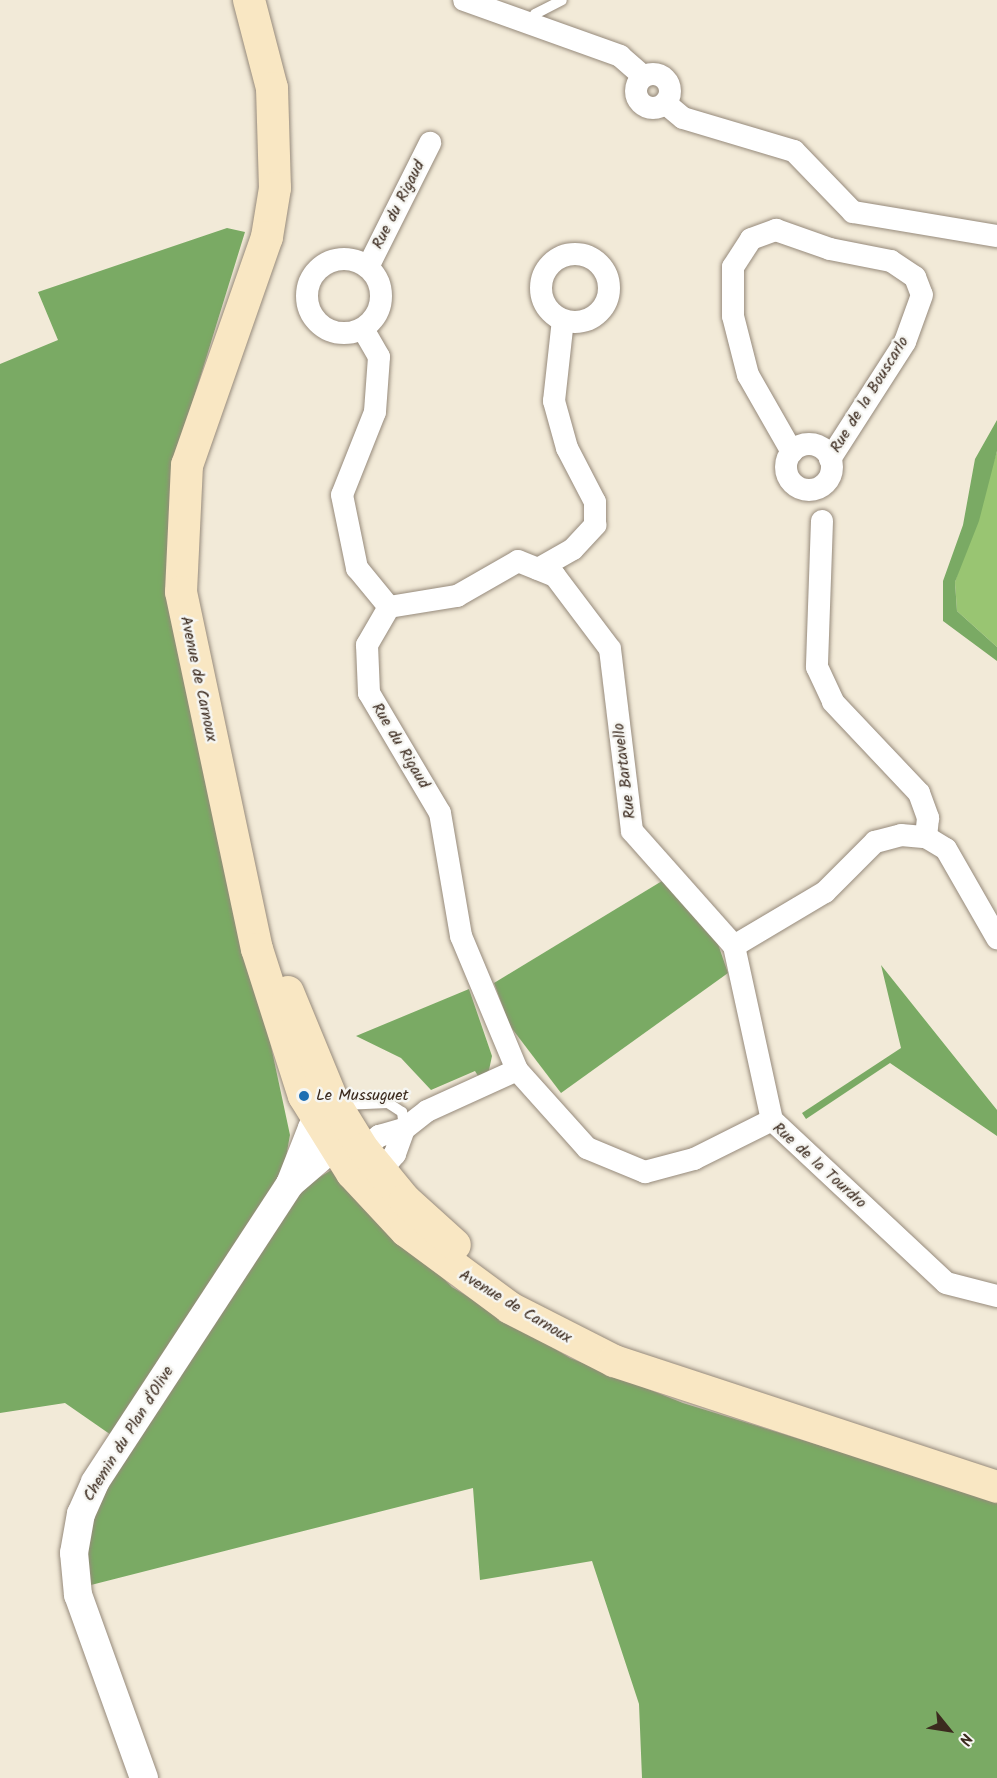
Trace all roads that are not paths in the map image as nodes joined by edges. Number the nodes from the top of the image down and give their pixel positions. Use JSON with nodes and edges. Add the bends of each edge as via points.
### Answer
{"nodes":[{"id":1,"x":464,"y":0,"type":"edge"},
{"id":2,"x":562,"y":0,"type":"edge"},
{"id":3,"x":249,"y":1,"type":"edge"},
{"id":4,"x":521,"y":21,"type":"junction"},
{"id":5,"x":430,"y":143,"type":"dead end"},
{"id":6,"x":997,"y":236,"type":"edge"},
{"id":7,"x":368,"y":267,"type":"junction"},
{"id":8,"x":562,"y":320,"type":"dead end"},
{"id":9,"x":363,"y":329,"type":"junction"},
{"id":10,"x":792,"y":452,"type":"junction"},
{"id":11,"x":830,"y":468,"type":"junction"},
{"id":12,"x":796,"y":486,"type":"junction"},
{"id":13,"x":822,"y":521,"type":"junction"},
{"id":14,"x":547,"y":573,"type":"junction"},
{"id":15,"x":390,"y":607,"type":"junction"},
{"id":16,"x":926,"y":837,"type":"junction"},
{"id":17,"x":997,"y":938,"type":"edge"},
{"id":18,"x":734,"y":946,"type":"junction"},
{"id":19,"x":517,"y":1071,"type":"junction"},
{"id":20,"x":772,"y":1120,"type":"junction"},
{"id":21,"x":404,"y":1129,"type":"junction"},
{"id":22,"x":347,"y":1141,"type":"junction"},
{"id":23,"x":997,"y":1296,"type":"edge"},
{"id":24,"x":997,"y":1469,"type":"edge"},
{"id":25,"x":997,"y":1487,"type":"edge"},
{"id":26,"x":144,"y":1778,"type":"edge"}],
"edges":[{"from":1,"to":4,"type":"street"},
{"from":2,"to":4,"type":"lane"},
{"from":3,"to":22,"type":"main road","name":"Avenue de Carnoux","via":[[272,88],[277,141],[267,237],[187,465],[180,545],[187,640],[239,855],[256,949],[284,1042]]},
{"from":4,"to":6,"type":"street","via":[[620,56],[643,76],[636,86],[639,102],[649,108],[665,103],[683,118],[794,151],[853,212]]},
{"from":5,"to":7,"type":"street","name":"Rue du Rigaud"},
{"from":7,"to":9,"type":"street","via":[[382,294],[379,310]]},
{"from":7,"to":9,"type":"street","via":[[340,261],[309,276],[303,288],[311,314],[325,325],[352,333]]},
{"from":8,"to":14,"type":"street","via":[[554,401],[567,448],[595,502],[596,519],[587,537]]},
{"from":9,"to":15,"type":"street","via":[[379,357],[375,412],[342,495],[357,568]]},
{"from":10,"to":11,"type":"street","via":[[812,444]]},
{"from":10,"to":11,"type":"street","name":"Rue de la Bouscarlo","via":[[748,375],[733,316],[733,267],[751,239],[776,230],[830,249],[891,261],[915,277],[922,295],[905,342]]},
{"from":10,"to":12,"type":"street","via":[[787,473]]},
{"from":11,"to":12,"type":"street","via":[[819,488]]},
{"from":11,"to":13,"type":"street","name":"Rue de la Bouscarlo"},
{"from":12,"to":13,"type":"street"},
{"from":13,"to":16,"type":"street","name":"Rue de la Bouscarlo","via":[[817,667],[833,702],[923,801]]},
{"from":14,"to":15,"type":"street","via":[[518,561],[457,596]]},
{"from":14,"to":18,"type":"street","name":"Rue Bartavello","via":[[610,649],[632,831]]},
{"from":15,"to":19,"type":"street","name":"Rue du Rigaud","via":[[367,645],[369,693],[440,813],[461,936]]},
{"from":16,"to":17,"type":"street","via":[[946,849]]},
{"from":16,"to":18,"type":"street","via":[[875,842],[825,892]]},
{"from":18,"to":20,"type":"street"},
{"from":19,"to":20,"type":"street","name":"Rue de la Tourdro","via":[[587,1148],[645,1172],[694,1159]]},
{"from":19,"to":21,"type":"street","via":[[428,1111]]},
{"from":20,"to":23,"type":"street","name":"Rue de la Tourdro","via":[[945,1283]]},
{"from":21,"to":22,"type":"street","via":[[395,1154]]},
{"from":21,"to":22,"type":"lane","via":[[396,1106],[376,1102],[350,1108]]},
{"from":22,"to":24,"type":"main road","name":"Avenue de Carnoux","via":[[446,1238],[508,1286],[583,1331],[673,1368]]},
{"from":22,"to":25,"type":"main road","name":"Avenue de Carnoux","via":[[406,1231],[452,1269],[570,1341],[670,1381]]},
{"from":22,"to":26,"type":"street","name":"Chemin du Plan d'Olive","via":[[303,1140],[290,1184],[95,1482],[81,1514],[74,1553],[78,1595]]}]}
